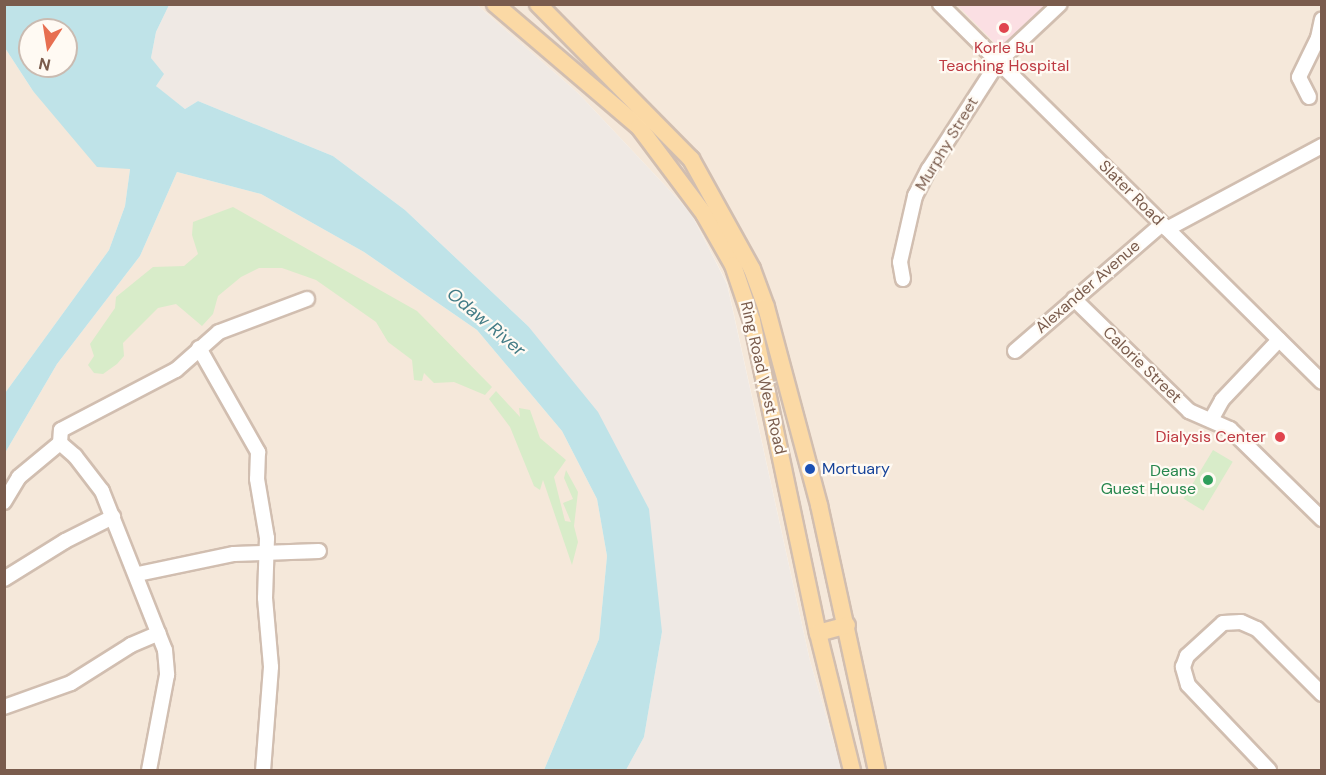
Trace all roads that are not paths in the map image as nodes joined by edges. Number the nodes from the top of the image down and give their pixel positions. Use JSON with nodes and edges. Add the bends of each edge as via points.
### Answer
{"nodes":[{"id":1,"x":495,"y":4,"type":"edge"},
{"id":2,"x":538,"y":4,"type":"edge"},
{"id":3,"x":940,"y":4,"type":"edge"},
{"id":4,"x":1060,"y":4,"type":"edge"},
{"id":5,"x":1322,"y":19,"type":"edge"},
{"id":6,"x":999,"y":62,"type":"junction"},
{"id":7,"x":1309,"y":97,"type":"dead end"},
{"id":8,"x":1322,"y":146,"type":"edge"},
{"id":9,"x":1164,"y":226,"type":"junction"},
{"id":10,"x":903,"y":279,"type":"dead end"},
{"id":11,"x":307,"y":299,"type":"dead end"},
{"id":12,"x":1074,"y":299,"type":"junction"},
{"id":13,"x":1279,"y":340,"type":"junction"},
{"id":14,"x":1015,"y":351,"type":"dead end"},
{"id":15,"x":201,"y":352,"type":"junction"},
{"id":16,"x":1322,"y":382,"type":"edge"},
{"id":17,"x":1211,"y":420,"type":"junction"},
{"id":18,"x":60,"y":443,"type":"junction"},
{"id":19,"x":4,"y":502,"type":"edge"},
{"id":20,"x":113,"y":517,"type":"junction"},
{"id":21,"x":1322,"y":519,"type":"edge"},
{"id":22,"x":319,"y":551,"type":"dead end"},
{"id":23,"x":266,"y":553,"type":"junction"},
{"id":24,"x":138,"y":574,"type":"junction"},
{"id":25,"x":4,"y":579,"type":"edge"},
{"id":26,"x":847,"y":625,"type":"junction"},
{"id":27,"x":159,"y":633,"type":"junction"},
{"id":28,"x":818,"y":633,"type":"junction"},
{"id":29,"x":1322,"y":694,"type":"edge"},
{"id":30,"x":4,"y":707,"type":"edge"},
{"id":31,"x":149,"y":771,"type":"edge"},
{"id":32,"x":263,"y":771,"type":"edge"},
{"id":33,"x":852,"y":771,"type":"edge"},
{"id":34,"x":877,"y":771,"type":"edge"},
{"id":35,"x":1269,"y":771,"type":"edge"}],
"edges":[{"from":1,"to":28,"type":"main road","name":"Ring Road West Road","via":[[639,127],[675,171],[733,265],[760,354]]},
{"from":2,"to":26,"type":"main road","name":"Ring Road West Road","via":[[691,159],[733,229],[766,307]]},
{"from":3,"to":6,"type":"street","name":"Slater Road"},
{"from":4,"to":6,"type":"street","name":"Murphy Street"},
{"from":5,"to":7,"type":"street","via":[[1318,38],[1299,76]]},
{"from":6,"to":9,"type":"street","name":"Slater Road"},
{"from":6,"to":10,"type":"street","name":"Murphy Street","via":[[915,196],[900,262]]},
{"from":8,"to":9,"type":"street","name":"Alexander Avenue"},
{"from":9,"to":12,"type":"street","name":"Alexander Avenue"},
{"from":9,"to":13,"type":"street","name":"Slater Road"},
{"from":11,"to":15,"type":"street","via":[[219,332]]},
{"from":12,"to":14,"type":"street","name":"Alexander Avenue"},
{"from":12,"to":17,"type":"street","name":"Calorie Street","via":[[1189,411]]},
{"from":13,"to":16,"type":"street","name":"Slater Road"},
{"from":13,"to":17,"type":"street","via":[[1222,400]]},
{"from":15,"to":18,"type":"street","via":[[176,370],[61,430]]},
{"from":15,"to":23,"type":"street","via":[[258,452],[257,479]]},
{"from":17,"to":21,"type":"street","name":"Calorie Street","via":[[1230,429]]},
{"from":18,"to":19,"type":"street","via":[[20,477]]},
{"from":18,"to":20,"type":"street","via":[[86,470]]},
{"from":20,"to":24,"type":"street"},
{"from":20,"to":25,"type":"street"},
{"from":22,"to":23,"type":"street"},
{"from":23,"to":24,"type":"street","via":[[234,554]]},
{"from":23,"to":32,"type":"street","via":[[271,667]]},
{"from":24,"to":27,"type":"street"},
{"from":26,"to":28,"type":"main road"},
{"from":26,"to":34,"type":"main road","name":"Ring Road West Road"},
{"from":27,"to":30,"type":"street","via":[[131,645],[71,683]]},
{"from":27,"to":31,"type":"street","via":[[167,675]]},
{"from":28,"to":33,"type":"main road","name":"Ring Road West Road"},
{"from":29,"to":35,"type":"street","via":[[1257,629],[1241,622],[1223,623],[1187,656],[1183,667],[1188,686]]}]}
